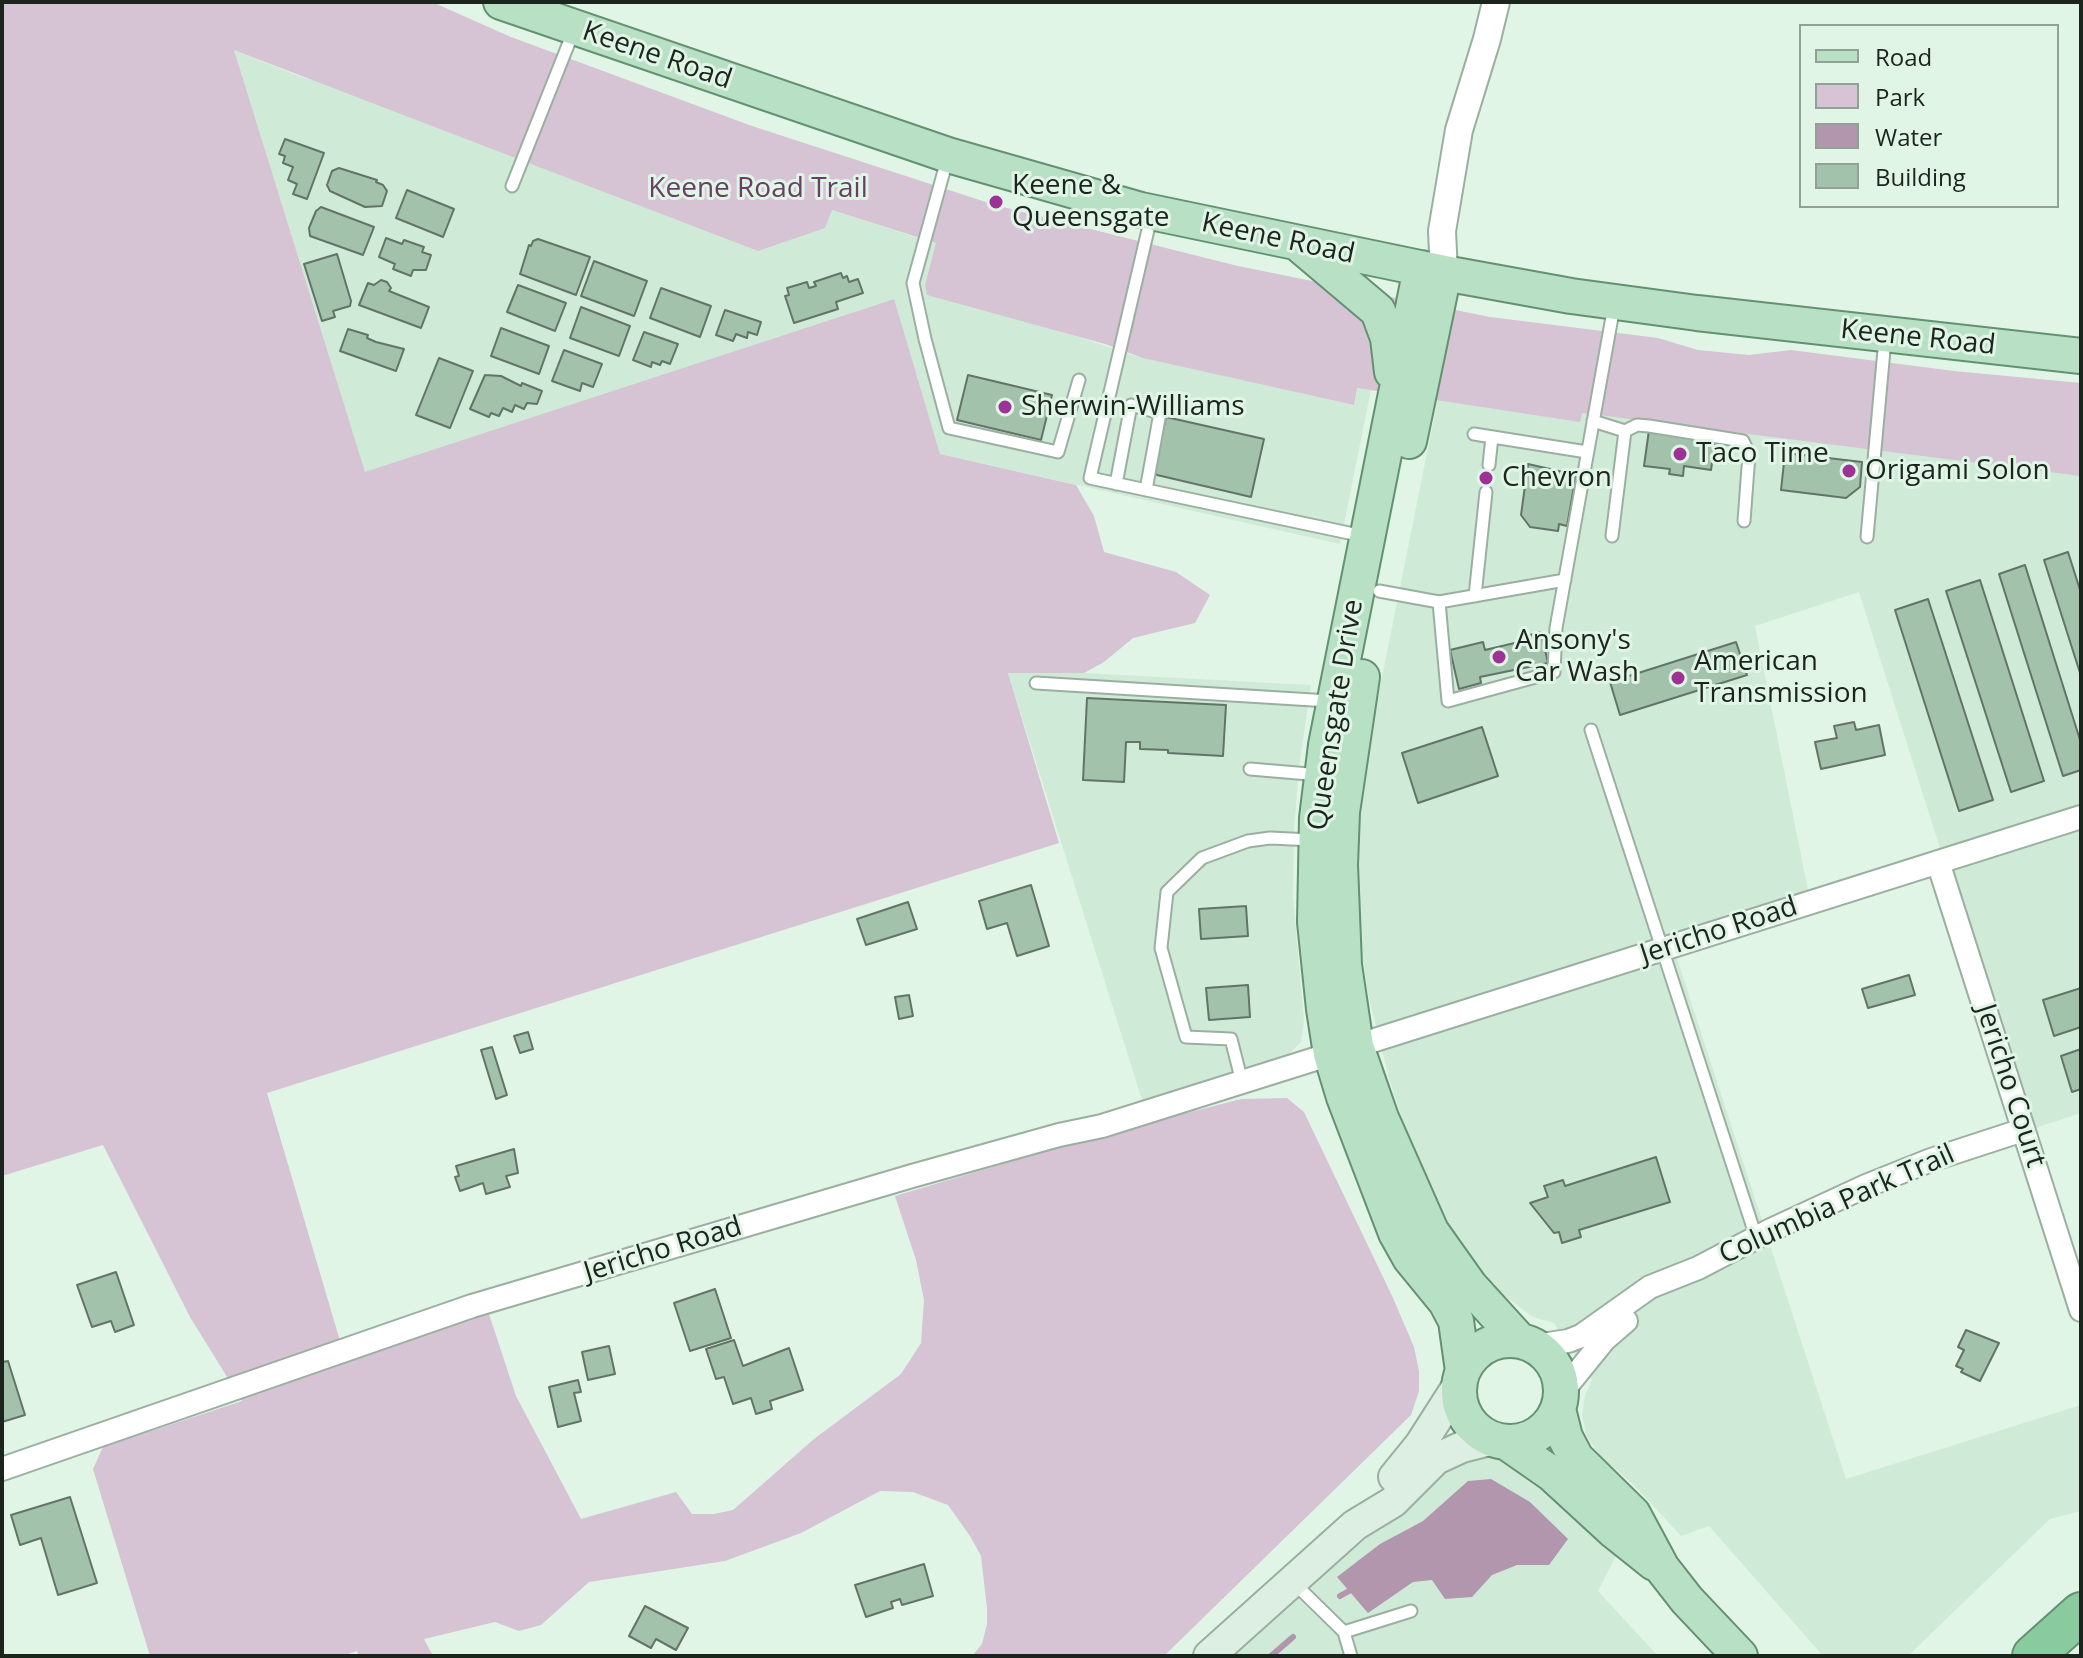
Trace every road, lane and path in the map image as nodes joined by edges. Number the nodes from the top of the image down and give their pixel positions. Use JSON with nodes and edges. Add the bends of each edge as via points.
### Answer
{"nodes":[{"id":1,"x":501,"y":2,"type":"edge"},
{"id":2,"x":1496,"y":2,"type":"edge"},
{"id":3,"x":575,"y":29,"type":"junction"},
{"id":4,"x":948,"y":155,"type":"junction"},
{"id":5,"x":512,"y":186,"type":"dead end"},
{"id":6,"x":1152,"y":212,"type":"junction"},
{"id":7,"x":1298,"y":244,"type":"junction"},
{"id":8,"x":1433,"y":270,"type":"junction"},
{"id":9,"x":1615,"y":302,"type":"junction"},
{"id":10,"x":1886,"y":334,"type":"junction"},
{"id":11,"x":2081,"y":356,"type":"edge"},
{"id":12,"x":1079,"y":380,"type":"dead end"},
{"id":13,"x":1395,"y":391,"type":"junction"},
{"id":14,"x":1593,"y":421,"type":"junction"},
{"id":15,"x":1625,"y":431,"type":"junction"},
{"id":16,"x":1474,"y":434,"type":"dead end"},
{"id":17,"x":1492,"y":437,"type":"junction"},
{"id":18,"x":1587,"y":452,"type":"junction"},
{"id":19,"x":1489,"y":465,"type":"dead end"},
{"id":20,"x":1116,"y":484,"type":"junction"},
{"id":21,"x":1146,"y":490,"type":"junction"},
{"id":22,"x":1486,"y":492,"type":"dead end"},
{"id":23,"x":1744,"y":521,"type":"dead end"},
{"id":24,"x":1612,"y":536,"type":"dead end"},
{"id":25,"x":1367,"y":537,"type":"junction"},
{"id":26,"x":1867,"y":537,"type":"dead end"},
{"id":27,"x":1565,"y":580,"type":"junction"},
{"id":28,"x":1379,"y":591,"type":"junction"},
{"id":29,"x":1475,"y":596,"type":"junction"},
{"id":30,"x":1439,"y":602,"type":"junction"},
{"id":31,"x":1036,"y":683,"type":"dead end"},
{"id":32,"x":1334,"y":701,"type":"junction"},
{"id":33,"x":1591,"y":730,"type":"dead end"},
{"id":34,"x":1250,"y":769,"type":"dead end"},
{"id":35,"x":1321,"y":775,"type":"junction"},
{"id":36,"x":2081,"y":817,"type":"edge"},
{"id":37,"x":1316,"y":840,"type":"junction"},
{"id":38,"x":1938,"y":862,"type":"junction"},
{"id":39,"x":1662,"y":949,"type":"junction"},
{"id":40,"x":1344,"y":1050,"type":"junction"},
{"id":41,"x":1242,"y":1082,"type":"junction"},
{"id":42,"x":2023,"y":1130,"type":"junction"},
{"id":43,"x":1756,"y":1237,"type":"junction"},
{"id":44,"x":1698,"y":1268,"type":"junction"},
{"id":45,"x":2081,"y":1310,"type":"edge"},
{"id":46,"x":1528,"y":1344,"type":"junction"},
{"id":47,"x":1461,"y":1378,"type":"junction"},
{"id":48,"x":1559,"y":1401,"type":"junction"},
{"id":49,"x":1500,"y":1440,"type":"junction"},
{"id":50,"x":2,"y":1469,"type":"edge"},
{"id":51,"x":1355,"y":1525,"type":"junction"},
{"id":52,"x":1662,"y":1568,"type":"junction"},
{"id":53,"x":1291,"y":1581,"type":"junction"},
{"id":54,"x":1411,"y":1611,"type":"dead end"},
{"id":55,"x":2081,"y":1613,"type":"edge"},
{"id":56,"x":1344,"y":1632,"type":"junction"},
{"id":57,"x":2033,"y":1655,"type":"edge"},
{"id":58,"x":1209,"y":1656,"type":"edge"},
{"id":59,"x":1351,"y":1656,"type":"edge"},
{"id":60,"x":1740,"y":1656,"type":"edge"}],
"edges":[{"from":1,"to":3,"type":"main road","name":"Keene Road"},
{"from":2,"to":8,"type":"street","name":"Queensgate Drive","via":[[1459,130]]},
{"from":3,"to":4,"type":"main road","name":"Keene Road"},
{"from":3,"to":5,"type":"lane"},
{"from":4,"to":6,"type":"main road","name":"Keene Road"},
{"from":4,"to":12,"type":"lane","via":[[913,283],[949,428],[1058,452]]},
{"from":6,"to":7,"type":"main road","name":"Keene Road"},
{"from":6,"to":20,"type":"lane","via":[[1090,478]]},
{"from":7,"to":8,"type":"main road","name":"Keene Road"},
{"from":7,"to":13,"type":"main road","via":[[1378,311],[1388,338]]},
{"from":8,"to":9,"type":"main road","name":"Keene Road"},
{"from":8,"to":13,"type":"main road","name":"Queensgate Drive"},
{"from":8,"to":28,"type":"main road","name":"Queensgate Drive"},
{"from":9,"to":10,"type":"main road","name":"Keene Road"},
{"from":9,"to":14,"type":"lane"},
{"from":10,"to":11,"type":"main road","name":"Keene Road"},
{"from":10,"to":26,"type":"lane"},
{"from":13,"to":25,"type":"main road","name":"Queensgate Drive"},
{"from":14,"to":15,"type":"lane"},
{"from":14,"to":18,"type":"lane"},
{"from":15,"to":23,"type":"lane","via":[[1649,426],[1743,441],[1749,454]]},
{"from":15,"to":24,"type":"lane"},
{"from":16,"to":17,"type":"lane"},
{"from":17,"to":18,"type":"lane"},
{"from":17,"to":19,"type":"lane"},
{"from":18,"to":27,"type":"lane"},
{"from":20,"to":21,"type":"lane"},
{"from":20,"to":21,"type":"lane","via":[[1131,405],[1160,413]]},
{"from":21,"to":25,"type":"lane"},
{"from":22,"to":29,"type":"lane"},
{"from":25,"to":32,"type":"main road","name":"Queensgate Drive"},
{"from":27,"to":29,"type":"lane"},
{"from":27,"to":30,"type":"lane","via":[[1554,672],[1448,701]]},
{"from":28,"to":30,"type":"lane"},
{"from":28,"to":40,"type":"main road","name":"Queensgate Drive","via":[[1342,812],[1348,994]]},
{"from":29,"to":30,"type":"lane"},
{"from":31,"to":32,"type":"lane"},
{"from":32,"to":35,"type":"main road","name":"Queensgate Drive"},
{"from":33,"to":39,"type":"lane"},
{"from":34,"to":35,"type":"lane"},
{"from":35,"to":37,"type":"main road","name":"Queensgate Drive"},
{"from":36,"to":38,"type":"street","name":"Jericho Road"},
{"from":37,"to":40,"type":"main road","name":"Queensgate Drive","via":[[1316,936]]},
{"from":37,"to":41,"type":"lane","via":[[1248,841],[1202,858],[1167,892],[1161,948],[1186,1037],[1231,1039]]},
{"from":38,"to":39,"type":"street","name":"Jericho Road"},
{"from":38,"to":42,"type":"street","name":"Jericho Court"},
{"from":39,"to":40,"type":"street","name":"Jericho Road"},
{"from":39,"to":43,"type":"lane"},
{"from":40,"to":41,"type":"street","name":"Jericho Road"},
{"from":40,"to":46,"type":"main road","via":[[1339,1053],[1381,1118],[1443,1250],[1470,1286]]},
{"from":40,"to":47,"type":"main road","name":"Queensgate Drive","via":[[1359,1141],[1396,1233],[1456,1321]]},
{"from":41,"to":50,"type":"street","name":"Jericho Road","via":[[472,1306]]},
{"from":42,"to":43,"type":"street","name":"Columbia Park Trail","via":[[1866,1186]]},
{"from":42,"to":45,"type":"street","name":"Jericho Court"},
{"from":43,"to":44,"type":"street","name":"Columbia Park Trail"},
{"from":44,"to":46,"type":"street","name":"Columbia Park Trail","via":[[1650,1287],[1581,1336]]},
{"from":44,"to":48,"type":"street","name":"Columbia Park Trail","via":[[1604,1340]]},
{"from":46,"to":47,"type":"main road","via":[[1493,1343],[1470,1359]]},
{"from":46,"to":48,"type":"main road","via":[[1555,1366]]},
{"from":47,"to":49,"type":"main road","via":[[1463,1412],[1471,1424]]},
{"from":47,"to":51,"type":"main road","via":[[1420,1445]]},
{"from":48,"to":49,"type":"main road","via":[[1537,1434]]},
{"from":48,"to":52,"type":"main road","via":[[1573,1454],[1633,1514]]},
{"from":49,"to":51,"type":"main road","via":[[1443,1455],[1393,1502]]},
{"from":49,"to":52,"type":"main road","via":[[1552,1474]]},
{"from":51,"to":53,"type":"main road"},
{"from":52,"to":60,"type":"main road"},
{"from":53,"to":56,"type":"lane"},
{"from":53,"to":58,"type":"main road"},
{"from":54,"to":56,"type":"lane"},
{"from":55,"to":57,"type":"highway"},
{"from":56,"to":59,"type":"lane"}]}
